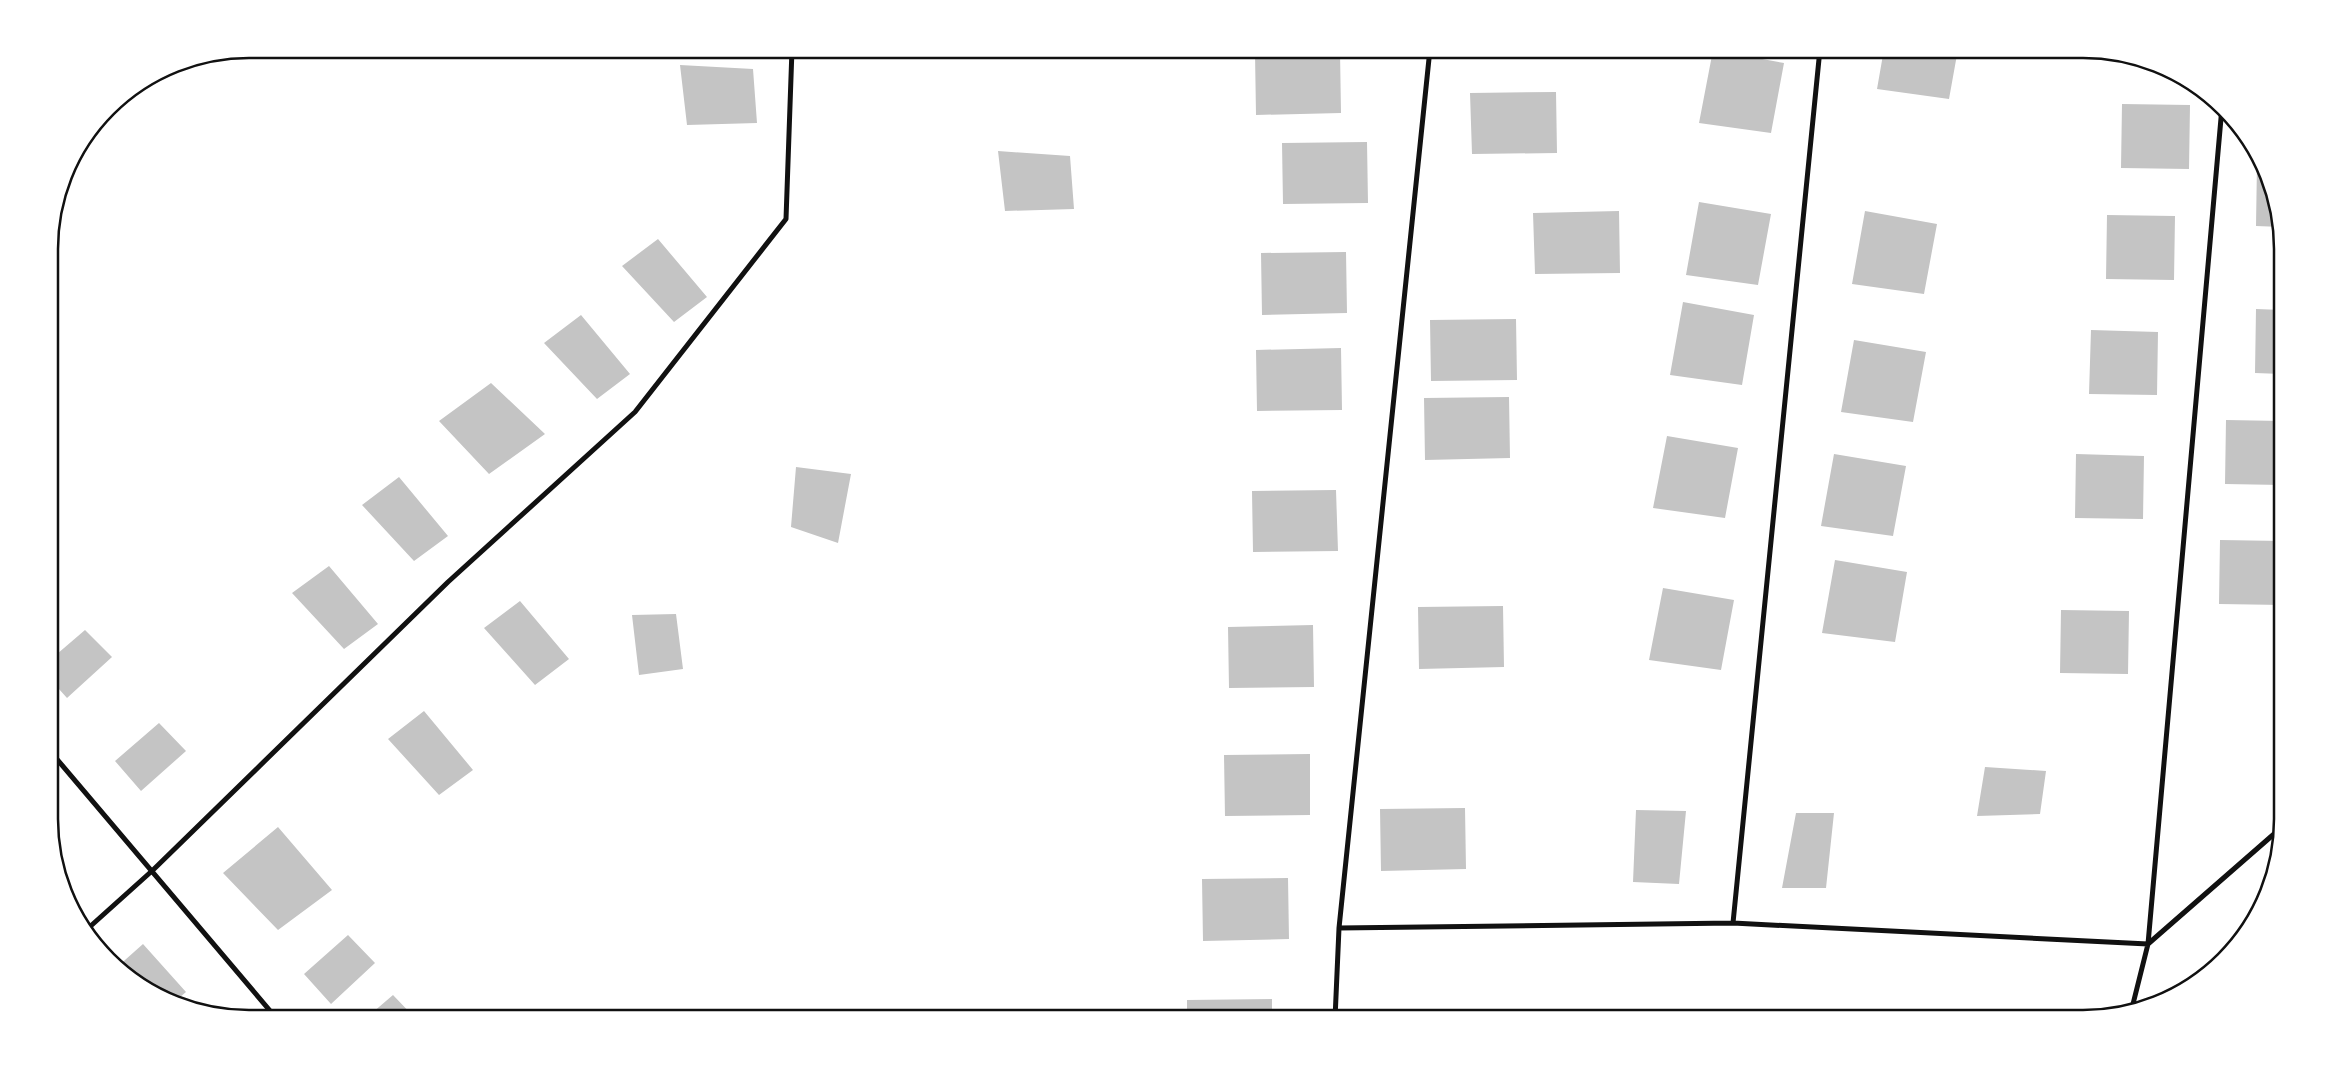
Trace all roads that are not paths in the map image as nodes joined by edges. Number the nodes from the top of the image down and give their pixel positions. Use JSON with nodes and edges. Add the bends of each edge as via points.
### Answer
{"nodes":[{"id":1,"x":792,"y":58,"type":"edge"},
{"id":2,"x":1429,"y":58,"type":"edge"},
{"id":3,"x":1819,"y":58,"type":"edge"},
{"id":4,"x":2221,"y":116,"type":"edge"},
{"id":5,"x":58,"y":760,"type":"edge"},
{"id":6,"x":2274,"y":834,"type":"edge"},
{"id":7,"x":153,"y":870,"type":"junction"},
{"id":8,"x":1732,"y":923,"type":"junction"},
{"id":9,"x":90,"y":926,"type":"edge"},
{"id":10,"x":1339,"y":928,"type":"junction"},
{"id":11,"x":2148,"y":944,"type":"junction"},
{"id":12,"x":2133,"y":1004,"type":"edge"},
{"id":13,"x":270,"y":1010,"type":"edge"},
{"id":14,"x":1335,"y":1010,"type":"edge"}],
"edges":[{"from":1,"to":7,"type":"street","via":[[786,219],[635,412],[448,582]]},
{"from":2,"to":10,"type":"street"},
{"from":3,"to":8,"type":"street"},
{"from":4,"to":11,"type":"street"},
{"from":5,"to":7,"type":"street"},
{"from":6,"to":11,"type":"street"},
{"from":7,"to":9,"type":"street"},
{"from":7,"to":13,"type":"street"},
{"from":8,"to":10,"type":"street"},
{"from":8,"to":11,"type":"street"},
{"from":10,"to":14,"type":"street"},
{"from":11,"to":12,"type":"street"}]}
